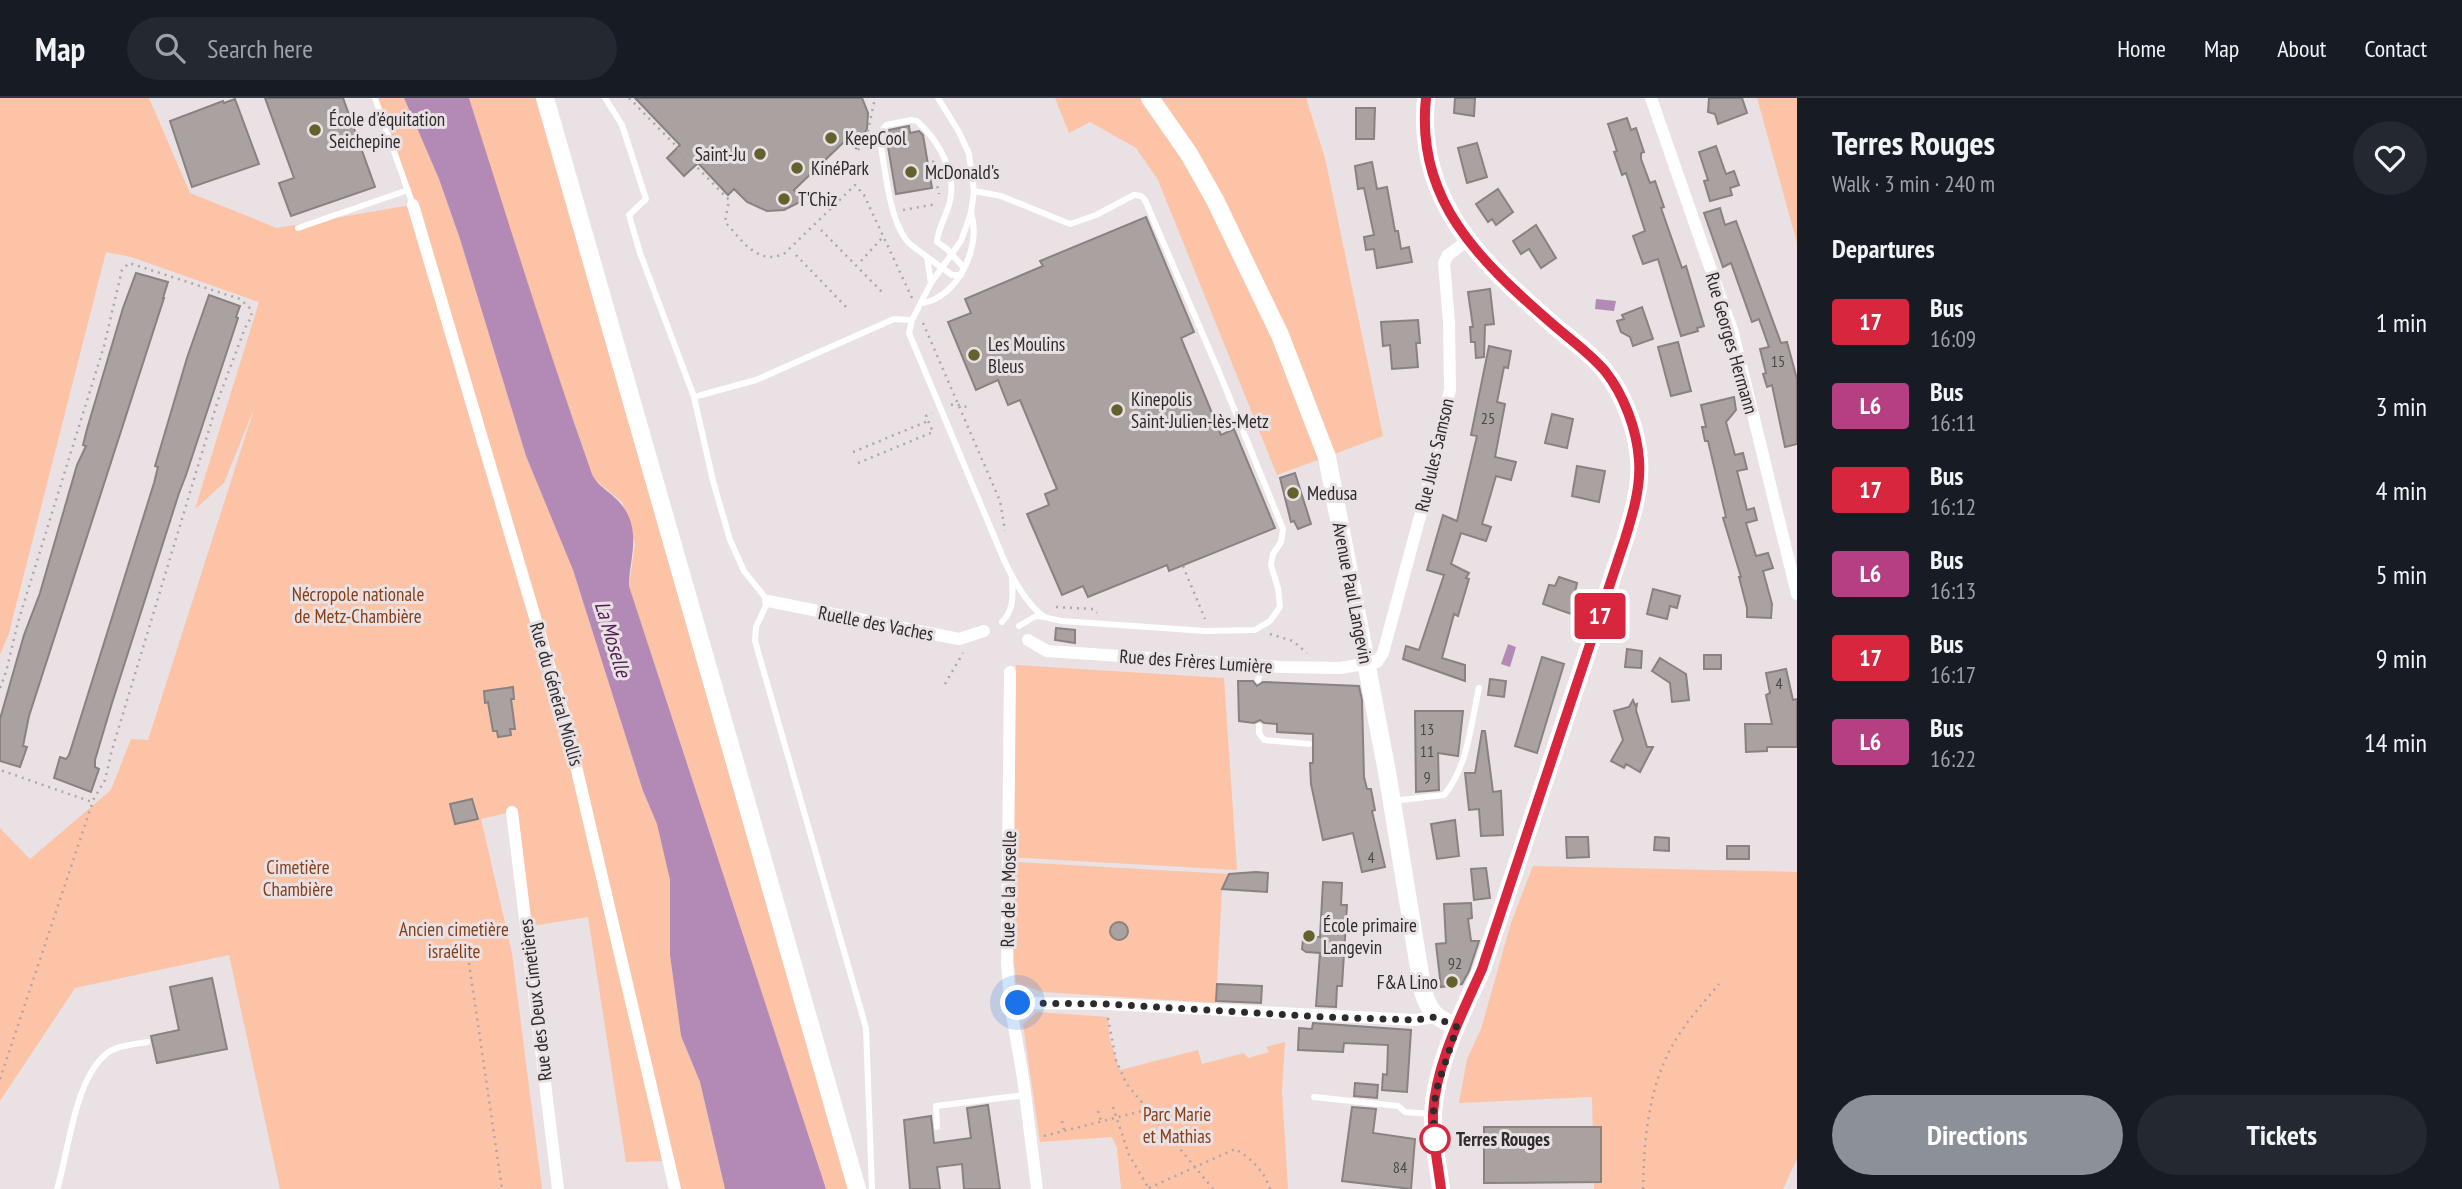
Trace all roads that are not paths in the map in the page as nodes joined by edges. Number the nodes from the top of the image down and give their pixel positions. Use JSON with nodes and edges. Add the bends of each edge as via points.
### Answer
{"nodes":[{"id":1,"x":374,"y":98,"type":"edge"},
{"id":2,"x":545,"y":98,"type":"edge"},
{"id":3,"x":605,"y":98,"type":"edge"},
{"id":4,"x":938,"y":98,"type":"edge"},
{"id":5,"x":1150,"y":98,"type":"edge"},
{"id":6,"x":1426,"y":98,"type":"edge"},
{"id":7,"x":1651,"y":98,"type":"edge"},
{"id":8,"x":408,"y":190,"type":"junction"},
{"id":9,"x":974,"y":191,"type":"junction"},
{"id":10,"x":413,"y":205,"type":"joint"},
{"id":11,"x":971,"y":213,"type":"junction"},
{"id":12,"x":298,"y":228,"type":"dead end"},
{"id":13,"x":1466,"y":241,"type":"junction"},
{"id":14,"x":952,"y":255,"type":"junction"},
{"id":15,"x":927,"y":257,"type":"junction"},
{"id":16,"x":942,"y":269,"type":"junction"},
{"id":17,"x":962,"y":271,"type":"junction"},
{"id":18,"x":931,"y":283,"type":"junction"},
{"id":19,"x":923,"y":303,"type":"junction"},
{"id":20,"x":912,"y":320,"type":"junction"},
{"id":21,"x":694,"y":397,"type":"junction"},
{"id":22,"x":1012,"y":579,"type":"junction"},
{"id":23,"x":1797,"y":594,"type":"edge"},
{"id":24,"x":768,"y":601,"type":"junction"},
{"id":25,"x":1045,"y":617,"type":"junction"},
{"id":26,"x":1002,"y":622,"type":"dead end"},
{"id":27,"x":1019,"y":626,"type":"dead end"},
{"id":28,"x":978,"y":634,"type":"road end"},
{"id":29,"x":1028,"y":640,"type":"dead end"},
{"id":30,"x":1262,"y":665,"type":"junction"},
{"id":31,"x":1367,"y":665,"type":"junction"},
{"id":32,"x":1010,"y":672,"type":"dead end"},
{"id":33,"x":1258,"y":680,"type":"dead end"},
{"id":34,"x":1479,"y":688,"type":"dead end"},
{"id":35,"x":1259,"y":726,"type":"dead end"},
{"id":36,"x":1309,"y":744,"type":"dead end"},
{"id":37,"x":1391,"y":801,"type":"junction"},
{"id":38,"x":512,"y":812,"type":"dead end"},
{"id":39,"x":1010,"y":1003,"type":"junction"},
{"id":40,"x":1435,"y":1017,"type":"junction"},
{"id":41,"x":1457,"y":1027,"type":"junction"},
{"id":42,"x":147,"y":1042,"type":"dead end"},
{"id":43,"x":1025,"y":1095,"type":"junction"},
{"id":44,"x":1314,"y":1097,"type":"dead end"},
{"id":45,"x":1433,"y":1115,"type":"junction"},
{"id":46,"x":937,"y":1127,"type":"dead end"},
{"id":47,"x":57,"y":1189,"type":"edge"},
{"id":48,"x":558,"y":1189,"type":"edge"},
{"id":49,"x":675,"y":1189,"type":"edge"},
{"id":50,"x":857,"y":1189,"type":"edge"},
{"id":51,"x":872,"y":1189,"type":"edge"},
{"id":52,"x":1037,"y":1189,"type":"edge"},
{"id":53,"x":1441,"y":1189,"type":"edge"}],
"edges":[{"from":1,"to":8,"type":"lane"},
{"from":2,"to":50,"type":"main road"},
{"from":3,"to":21,"type":"lane","via":[[622,125],[646,199],[629,215],[640,253]]},
{"from":4,"to":9,"type":"lane","via":[[969,154]]},
{"from":5,"to":31,"type":"main road","name":"Avenue Paul Langevin","via":[[1216,200],[1300,386],[1327,457]]},
{"from":6,"to":13,"type":"main road","via":[[1426,143],[1435,183]]},
{"from":7,"to":23,"type":"street","name":"Rue Georges Hermann","via":[[1732,333]]},
{"from":8,"to":10,"type":"lane"},
{"from":8,"to":12,"type":"lane"},
{"from":9,"to":11,"type":"lane"},
{"from":9,"to":25,"type":"lane","via":[[1001,196],[1070,225],[1134,195],[1145,200],[1283,530],[1271,565],[1280,607],[1255,630],[1181,630]]},
{"from":10,"to":49,"type":"street","name":"Rue du Général Miollis","via":[[565,719]]},
{"from":11,"to":14,"type":"lane"},
{"from":11,"to":17,"type":"lane","via":[[975,225]]},
{"from":13,"to":31,"type":"street","name":"Rue Jules Samson","via":[[1444,263],[1450,389],[1426,494],[1383,653],[1377,662]]},
{"from":13,"to":41,"type":"main road","via":[[1606,372],[1628,413],[1640,463],[1625,539],[1482,969]]},
{"from":14,"to":15,"type":"lane","via":[[937,242],[953,189],[947,163],[918,121],[886,125],[879,135],[893,211],[903,236]]},
{"from":14,"to":16,"type":"lane"},
{"from":14,"to":17,"type":"lane"},
{"from":15,"to":16,"type":"lane"},
{"from":15,"to":18,"type":"lane"},
{"from":16,"to":17,"type":"lane","via":[[952,275]]},
{"from":16,"to":18,"type":"lane"},
{"from":17,"to":19,"type":"lane","via":[[947,292]]},
{"from":18,"to":19,"type":"lane"},
{"from":19,"to":20,"type":"lane"},
{"from":20,"to":21,"type":"lane","via":[[894,319],[756,380]]},
{"from":20,"to":22,"type":"lane","via":[[909,333]]},
{"from":21,"to":24,"type":"lane","via":[[730,540],[744,571]]},
{"from":22,"to":25,"type":"lane"},
{"from":22,"to":26,"type":"lane","via":[[1012,605]]},
{"from":24,"to":28,"type":"street","name":"Ruelle des Vaches","via":[[959,639]]},
{"from":24,"to":51,"type":"lane","via":[[755,641],[866,1028]]},
{"from":25,"to":27,"type":"lane","via":[[1036,615]]},
{"from":29,"to":30,"type":"street","name":"Rue des Frères Lumière","via":[[1047,651]]},
{"from":30,"to":31,"type":"street","name":"Rue des Frères Lumière"},
{"from":30,"to":33,"type":"lane"},
{"from":31,"to":37,"type":"main road","name":"Avenue Paul Langevin"},
{"from":32,"to":39,"type":"street","name":"Rue de la Moselle","via":[[1006,941]]},
{"from":34,"to":37,"type":"lane","via":[[1453,784],[1444,795]]},
{"from":35,"to":36,"type":"lane","via":[[1264,740]]},
{"from":37,"to":40,"type":"main road","name":"Avenue Paul Langevin","via":[[1423,992]]},
{"from":38,"to":48,"type":"street","name":"Rue des Deux Cimetières"},
{"from":39,"to":40,"type":"street","via":[[1323,1017]]},
{"from":39,"to":43,"type":"street","name":"Rue de la Moselle"},
{"from":40,"to":41,"type":"main road"},
{"from":41,"to":45,"type":"main road"},
{"from":42,"to":47,"type":"lane","via":[[116,1048],[104,1055],[92,1073],[74,1116]]},
{"from":43,"to":46,"type":"lane","via":[[936,1106]]},
{"from":43,"to":52,"type":"street","name":"Rue de la Moselle"},
{"from":44,"to":45,"type":"lane","via":[[1398,1105],[1405,1112]]},
{"from":45,"to":53,"type":"main road"}]}
